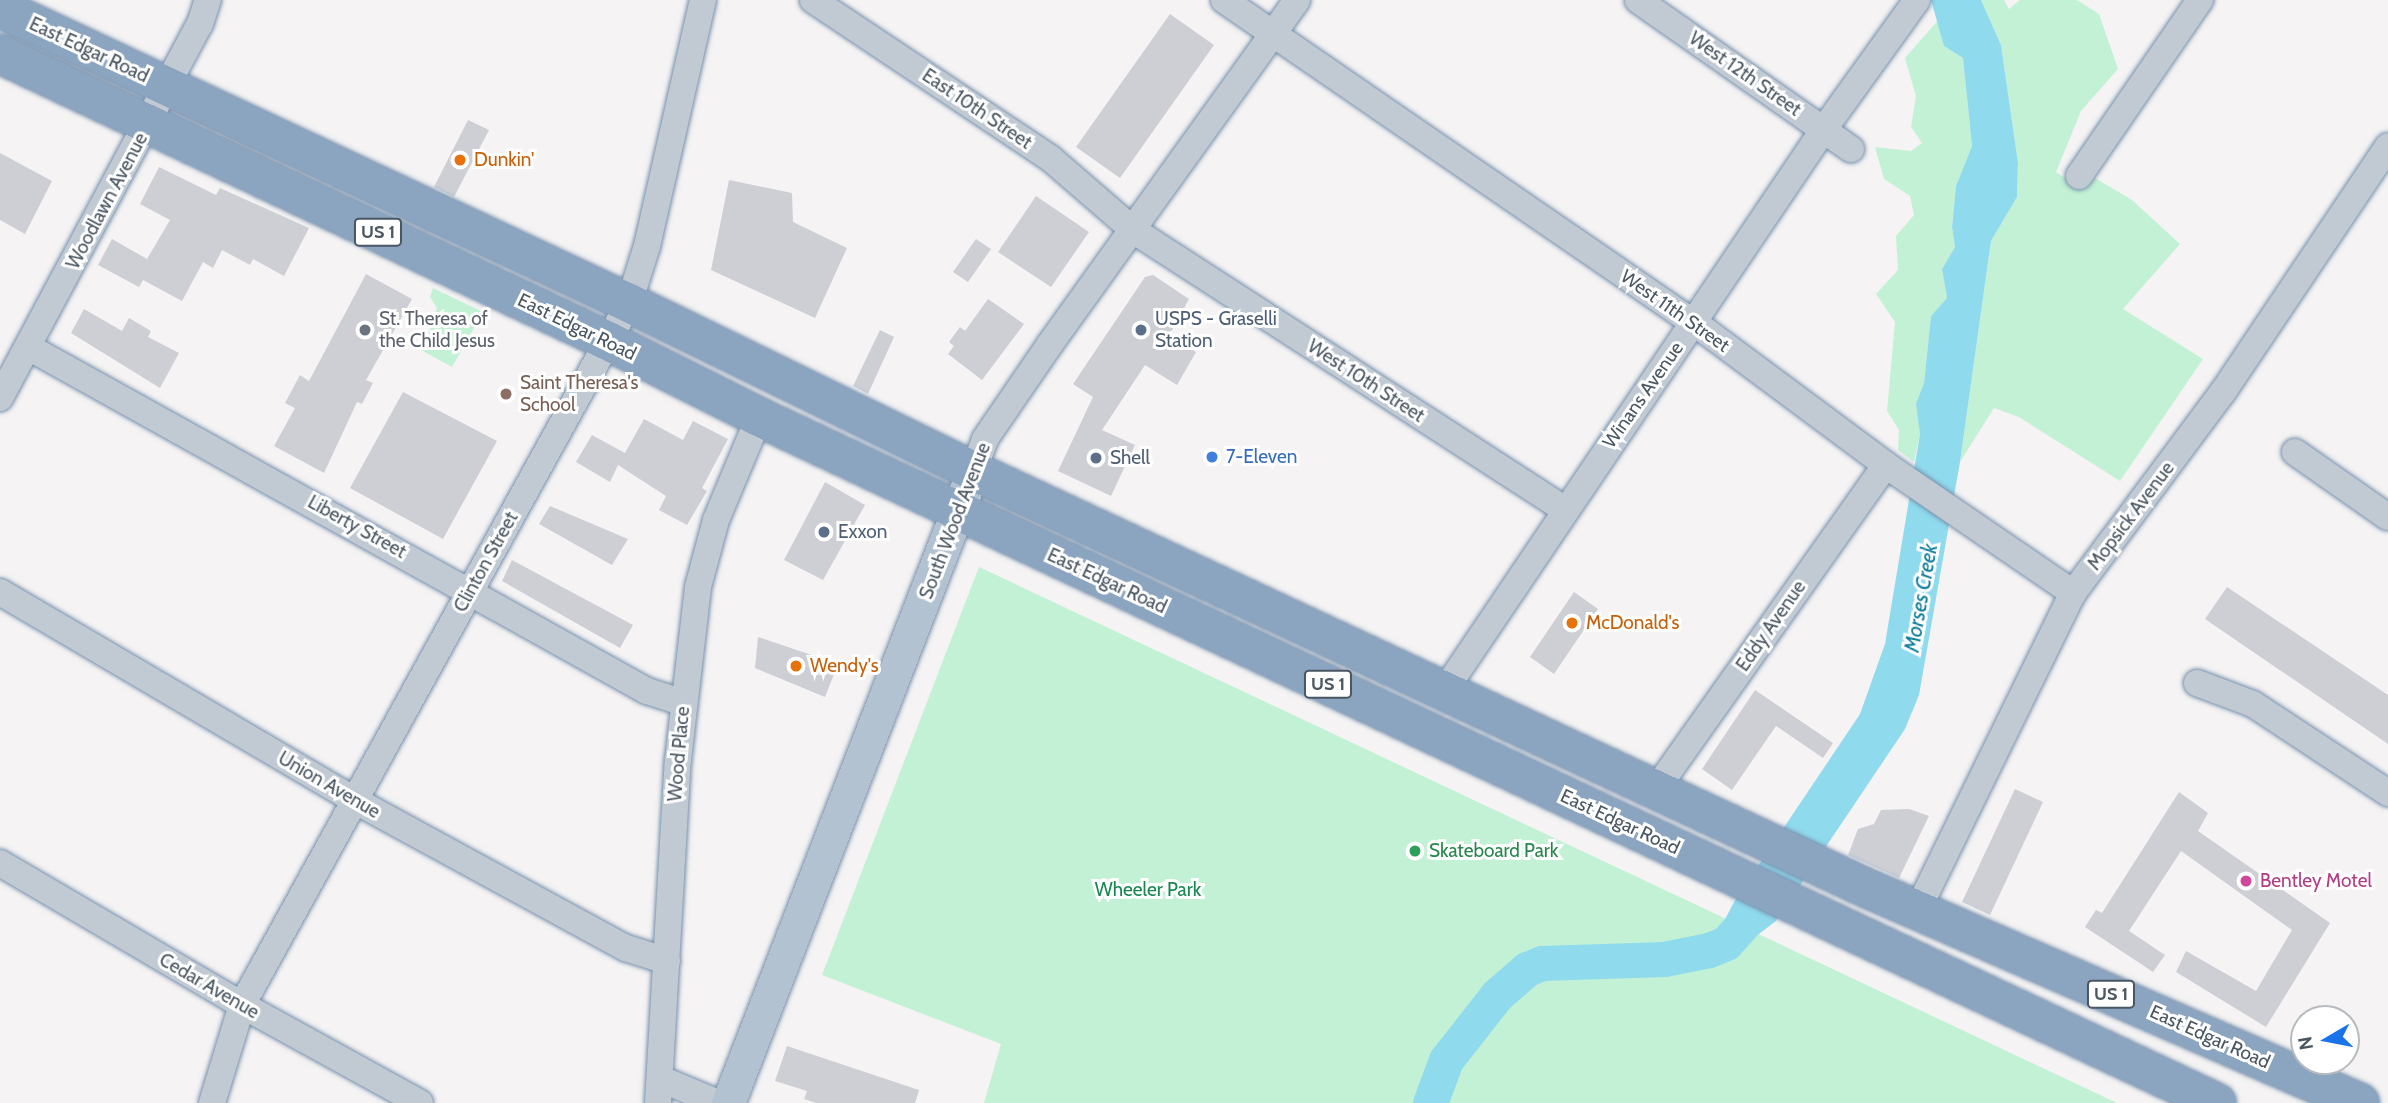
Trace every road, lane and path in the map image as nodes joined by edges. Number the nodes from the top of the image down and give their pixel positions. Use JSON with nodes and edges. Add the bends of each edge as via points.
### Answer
{"nodes":[{"id":1,"x":208,"y":0,"type":"edge"},
{"id":2,"x":703,"y":0,"type":"edge"},
{"id":3,"x":813,"y":0,"type":"edge"},
{"id":4,"x":1224,"y":0,"type":"edge"},
{"id":5,"x":1297,"y":0,"type":"edge"},
{"id":6,"x":1638,"y":0,"type":"edge"},
{"id":7,"x":1917,"y":0,"type":"edge"},
{"id":8,"x":2200,"y":0,"type":"edge"},
{"id":9,"x":0,"y":8,"type":"edge"},
{"id":10,"x":1273,"y":34,"type":"junction"},
{"id":11,"x":0,"y":54,"type":"edge"},
{"id":12,"x":167,"y":86,"type":"junction"},
{"id":13,"x":148,"y":124,"type":"junction"},
{"id":14,"x":1824,"y":130,"type":"junction"},
{"id":15,"x":2388,"y":146,"type":"edge"},
{"id":16,"x":1851,"y":149,"type":"dead end"},
{"id":17,"x":2078,"y":176,"type":"dead end"},
{"id":18,"x":1133,"y":230,"type":"junction"},
{"id":19,"x":629,"y":303,"type":"junction"},
{"id":20,"x":1694,"y":323,"type":"junction"},
{"id":21,"x":608,"y":341,"type":"junction"},
{"id":22,"x":30,"y":348,"type":"junction"},
{"id":23,"x":0,"y":398,"type":"edge"},
{"id":24,"x":759,"y":417,"type":"junction"},
{"id":25,"x":2295,"y":452,"type":"dead end"},
{"id":26,"x":973,"y":471,"type":"junction"},
{"id":27,"x":1896,"y":472,"type":"junction"},
{"id":28,"x":1564,"y":509,"type":"junction"},
{"id":29,"x":959,"y":511,"type":"junction"},
{"id":30,"x":2388,"y":517,"type":"edge"},
{"id":31,"x":471,"y":590,"type":"junction"},
{"id":32,"x":0,"y":592,"type":"edge"},
{"id":33,"x":2074,"y":593,"type":"junction"},
{"id":34,"x":2197,"y":683,"type":"dead end"},
{"id":35,"x":1445,"y":690,"type":"junction"},
{"id":36,"x":683,"y":703,"type":"junction"},
{"id":37,"x":1657,"y":788,"type":"junction"},
{"id":38,"x":2388,"y":793,"type":"edge"},
{"id":39,"x":355,"y":800,"type":"junction"},
{"id":40,"x":0,"y":863,"type":"edge"},
{"id":41,"x":1917,"y":911,"type":"junction"},
{"id":42,"x":667,"y":961,"type":"junction"},
{"id":43,"x":242,"y":1006,"type":"junction"},
{"id":44,"x":660,"y":1091,"type":"edge"},
{"id":45,"x":212,"y":1103,"type":"edge"},
{"id":46,"x":420,"y":1103,"type":"edge"},
{"id":47,"x":718,"y":1103,"type":"edge"},
{"id":48,"x":728,"y":1103,"type":"edge"},
{"id":49,"x":2217,"y":1103,"type":"edge"},
{"id":50,"x":2360,"y":1103,"type":"edge"}],
"edges":[{"from":1,"to":12,"type":"street","name":"Woodlawn Avenue"},
{"from":2,"to":19,"type":"street","name":"Clinton Street","via":[[647,246]]},
{"from":3,"to":18,"type":"street","name":"East 10th Street","via":[[1049,158]]},
{"from":4,"to":10,"type":"street","name":"West 11th Street"},
{"from":5,"to":10,"type":"street","name":"South Wood Avenue"},
{"from":6,"to":14,"type":"street","name":"West 12th Street"},
{"from":7,"to":14,"type":"street","name":"Winans Avenue"},
{"from":8,"to":17,"type":"street"},
{"from":9,"to":12,"type":"highway","name":"East Edgar Road","number":"US 1"},
{"from":10,"to":18,"type":"street","name":"South Wood Avenue"},
{"from":10,"to":20,"type":"street","name":"West 11th Street"},
{"from":11,"to":13,"type":"highway","name":"East Edgar Road","number":"US 1"},
{"from":12,"to":13,"type":"street","name":"Woodlawn Avenue"},
{"from":12,"to":19,"type":"highway","name":"East Edgar Road","number":"US 1"},
{"from":13,"to":21,"type":"highway","name":"East Edgar Road","number":"US 1"},
{"from":13,"to":22,"type":"street","name":"Woodlawn Avenue"},
{"from":14,"to":16,"type":"street","name":"West 12th Street"},
{"from":14,"to":20,"type":"street","name":"Winans Avenue"},
{"from":15,"to":33,"type":"street","name":"Mopsick Avenue","via":[[2223,392]]},
{"from":18,"to":26,"type":"street","name":"South Wood Avenue","via":[[985,439]]},
{"from":18,"to":28,"type":"street","name":"West 10th Street"},
{"from":19,"to":21,"type":"street","name":"Clinton Street"},
{"from":19,"to":26,"type":"highway","name":"East Edgar Road","number":"US 1"},
{"from":20,"to":27,"type":"street","name":"West 11th Street"},
{"from":20,"to":28,"type":"street","name":"Winans Avenue"},
{"from":21,"to":24,"type":"highway","name":"East Edgar Road","number":"US 1"},
{"from":21,"to":31,"type":"street","name":"Clinton Street"},
{"from":22,"to":23,"type":"street","name":"Woodlawn Avenue"},
{"from":22,"to":31,"type":"street","name":"Liberty Street"},
{"from":24,"to":29,"type":"highway","name":"East Edgar Road","number":"US 1"},
{"from":24,"to":36,"type":"street","name":"Wood Place","via":[[705,555]]},
{"from":25,"to":30,"type":"street"},
{"from":26,"to":29,"type":"main road","name":"South Wood Avenue"},
{"from":26,"to":35,"type":"highway","name":"East Edgar Road","number":"US 1"},
{"from":27,"to":33,"type":"street","name":"West 11th Street"},
{"from":27,"to":37,"type":"street","name":"Eddy Avenue"},
{"from":28,"to":35,"type":"street","name":"Winans Avenue"},
{"from":29,"to":48,"type":"main road","name":"South Wood Avenue"},
{"from":29,"to":49,"type":"highway","name":"East Edgar Road","number":"US 1"},
{"from":31,"to":36,"type":"street","name":"Liberty Street","via":[[648,691]]},
{"from":31,"to":39,"type":"street","name":"Clinton Street"},
{"from":32,"to":39,"type":"street","name":"Union Avenue"},
{"from":33,"to":41,"type":"street","name":"Mopsick Avenue"},
{"from":34,"to":38,"type":"street","via":[[2253,704]]},
{"from":35,"to":37,"type":"highway","name":"East Edgar Road","number":"US 1"},
{"from":36,"to":42,"type":"street","name":"Wood Place"},
{"from":37,"to":41,"type":"highway","name":"East Edgar Road","number":"US 1"},
{"from":39,"to":42,"type":"street","name":"Union Avenue","via":[[626,948]]},
{"from":39,"to":43,"type":"street","name":"Clinton Street"},
{"from":40,"to":43,"type":"street","name":"Cedar Avenue"},
{"from":41,"to":50,"type":"highway","name":"East Edgar Road","number":"US 1"},
{"from":42,"to":44,"type":"street","name":"Wood Place"},
{"from":43,"to":45,"type":"street","name":"Clinton Street"},
{"from":43,"to":46,"type":"street","name":"Cedar Avenue"},
{"from":44,"to":47,"type":"street"}]}
